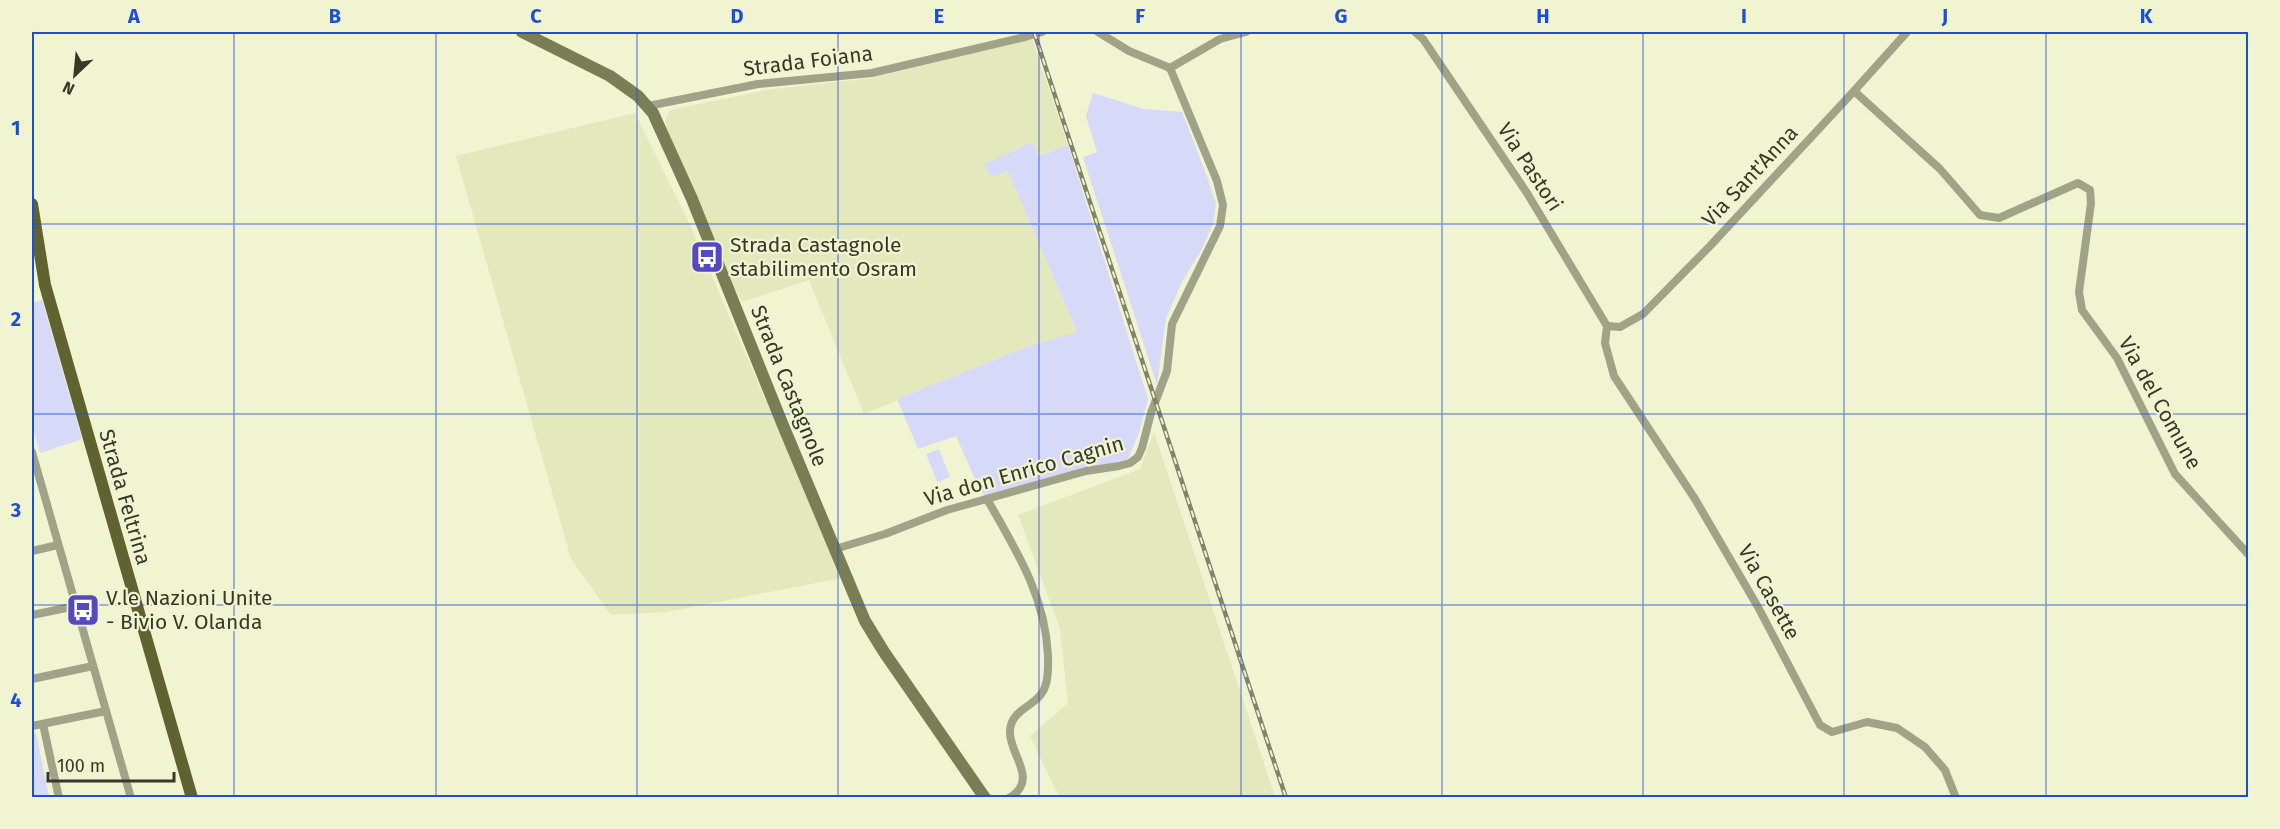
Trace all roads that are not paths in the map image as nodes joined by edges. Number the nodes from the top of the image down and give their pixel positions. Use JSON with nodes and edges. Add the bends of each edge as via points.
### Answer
{"nodes":[{"id":1,"x":522,"y":32,"type":"edge"},
{"id":2,"x":1042,"y":32,"type":"edge"},
{"id":3,"x":1098,"y":32,"type":"edge"},
{"id":4,"x":1246,"y":32,"type":"edge"},
{"id":5,"x":1415,"y":32,"type":"edge"},
{"id":6,"x":1907,"y":32,"type":"edge"},
{"id":7,"x":1024,"y":34,"type":"edge"},
{"id":8,"x":1170,"y":68,"type":"junction"},
{"id":9,"x":1854,"y":92,"type":"junction"},
{"id":10,"x":648,"y":106,"type":"junction"},
{"id":11,"x":32,"y":204,"type":"edge"},
{"id":12,"x":1607,"y":326,"type":"junction"},
{"id":13,"x":32,"y":452,"type":"edge"},
{"id":14,"x":42,"y":488,"type":"junction"},
{"id":15,"x":32,"y":490,"type":"edge"},
{"id":16,"x":987,"y":499,"type":"junction"},
{"id":17,"x":58,"y":545,"type":"junction"},
{"id":18,"x":835,"y":549,"type":"junction"},
{"id":19,"x":32,"y":551,"type":"edge"},
{"id":20,"x":2248,"y":554,"type":"edge"},
{"id":21,"x":76,"y":606,"type":"junction"},
{"id":22,"x":32,"y":615,"type":"edge"},
{"id":23,"x":93,"y":666,"type":"junction"},
{"id":24,"x":32,"y":679,"type":"edge"},
{"id":25,"x":106,"y":711,"type":"junction"},
{"id":26,"x":45,"y":724,"type":"junction"},
{"id":27,"x":32,"y":726,"type":"edge"},
{"id":28,"x":59,"y":798,"type":"edge"},
{"id":29,"x":130,"y":798,"type":"edge"},
{"id":30,"x":192,"y":798,"type":"edge"},
{"id":31,"x":985,"y":798,"type":"edge"},
{"id":32,"x":1009,"y":798,"type":"edge"},
{"id":33,"x":1956,"y":798,"type":"edge"}],
"edges":[{"from":1,"to":10,"type":"main road","name":"Strada Castagnole","via":[[610,76]]},
{"from":2,"to":7,"type":"street","name":"Strada Foiana"},
{"from":3,"to":8,"type":"street","via":[[1129,51]]},
{"from":4,"to":8,"type":"street","via":[[1220,39]]},
{"from":5,"to":12,"type":"street","name":"Via Pastori","via":[[1527,194]]},
{"from":6,"to":9,"type":"street","name":"Via Sant'Anna"},
{"from":7,"to":10,"type":"street","name":"Strada Foiana","via":[[872,73],[758,84]]},
{"from":8,"to":16,"type":"street","name":"Via don Enrico Cagnin","via":[[1223,205],[1220,226],[1172,324],[1167,371],[1142,448],[1130,463]]},
{"from":9,"to":12,"type":"street","name":"Via Sant'Anna","via":[[1643,314],[1620,327]]},
{"from":9,"to":20,"type":"street","name":"Via del Comune","via":[[1940,169],[1980,215],[1999,218],[2078,183],[2090,190],[2079,292],[2082,310],[2117,358],[2175,474]]},
{"from":10,"to":18,"type":"main road","name":"Strada Castagnole","via":[[692,199]]},
{"from":11,"to":30,"type":"main road","name":"Strada Feltrina","via":[[45,285]]},
{"from":12,"to":33,"type":"street","name":"Via Casette","via":[[1605,343],[1614,376],[1698,502],[1820,725],[1832,732],[1867,722],[1897,728],[1925,747],[1945,771]]},
{"from":13,"to":14,"type":"street"},
{"from":14,"to":15,"type":"street"},
{"from":14,"to":17,"type":"street"},
{"from":16,"to":18,"type":"street","name":"Via don Enrico Cagnin"},
{"from":16,"to":32,"type":"street","via":[[1037,594],[1047,644],[1046,686],[1040,696],[1016,714],[1011,726],[1011,740],[1023,775],[1021,785]]},
{"from":17,"to":19,"type":"street"},
{"from":17,"to":21,"type":"street"},
{"from":18,"to":31,"type":"main road","name":"Strada Castagnole","via":[[874,637]]},
{"from":21,"to":22,"type":"street"},
{"from":21,"to":23,"type":"street"},
{"from":23,"to":24,"type":"street"},
{"from":23,"to":25,"type":"street"},
{"from":25,"to":26,"type":"street"},
{"from":25,"to":29,"type":"street"},
{"from":26,"to":27,"type":"street"},
{"from":26,"to":28,"type":"street"}]}
